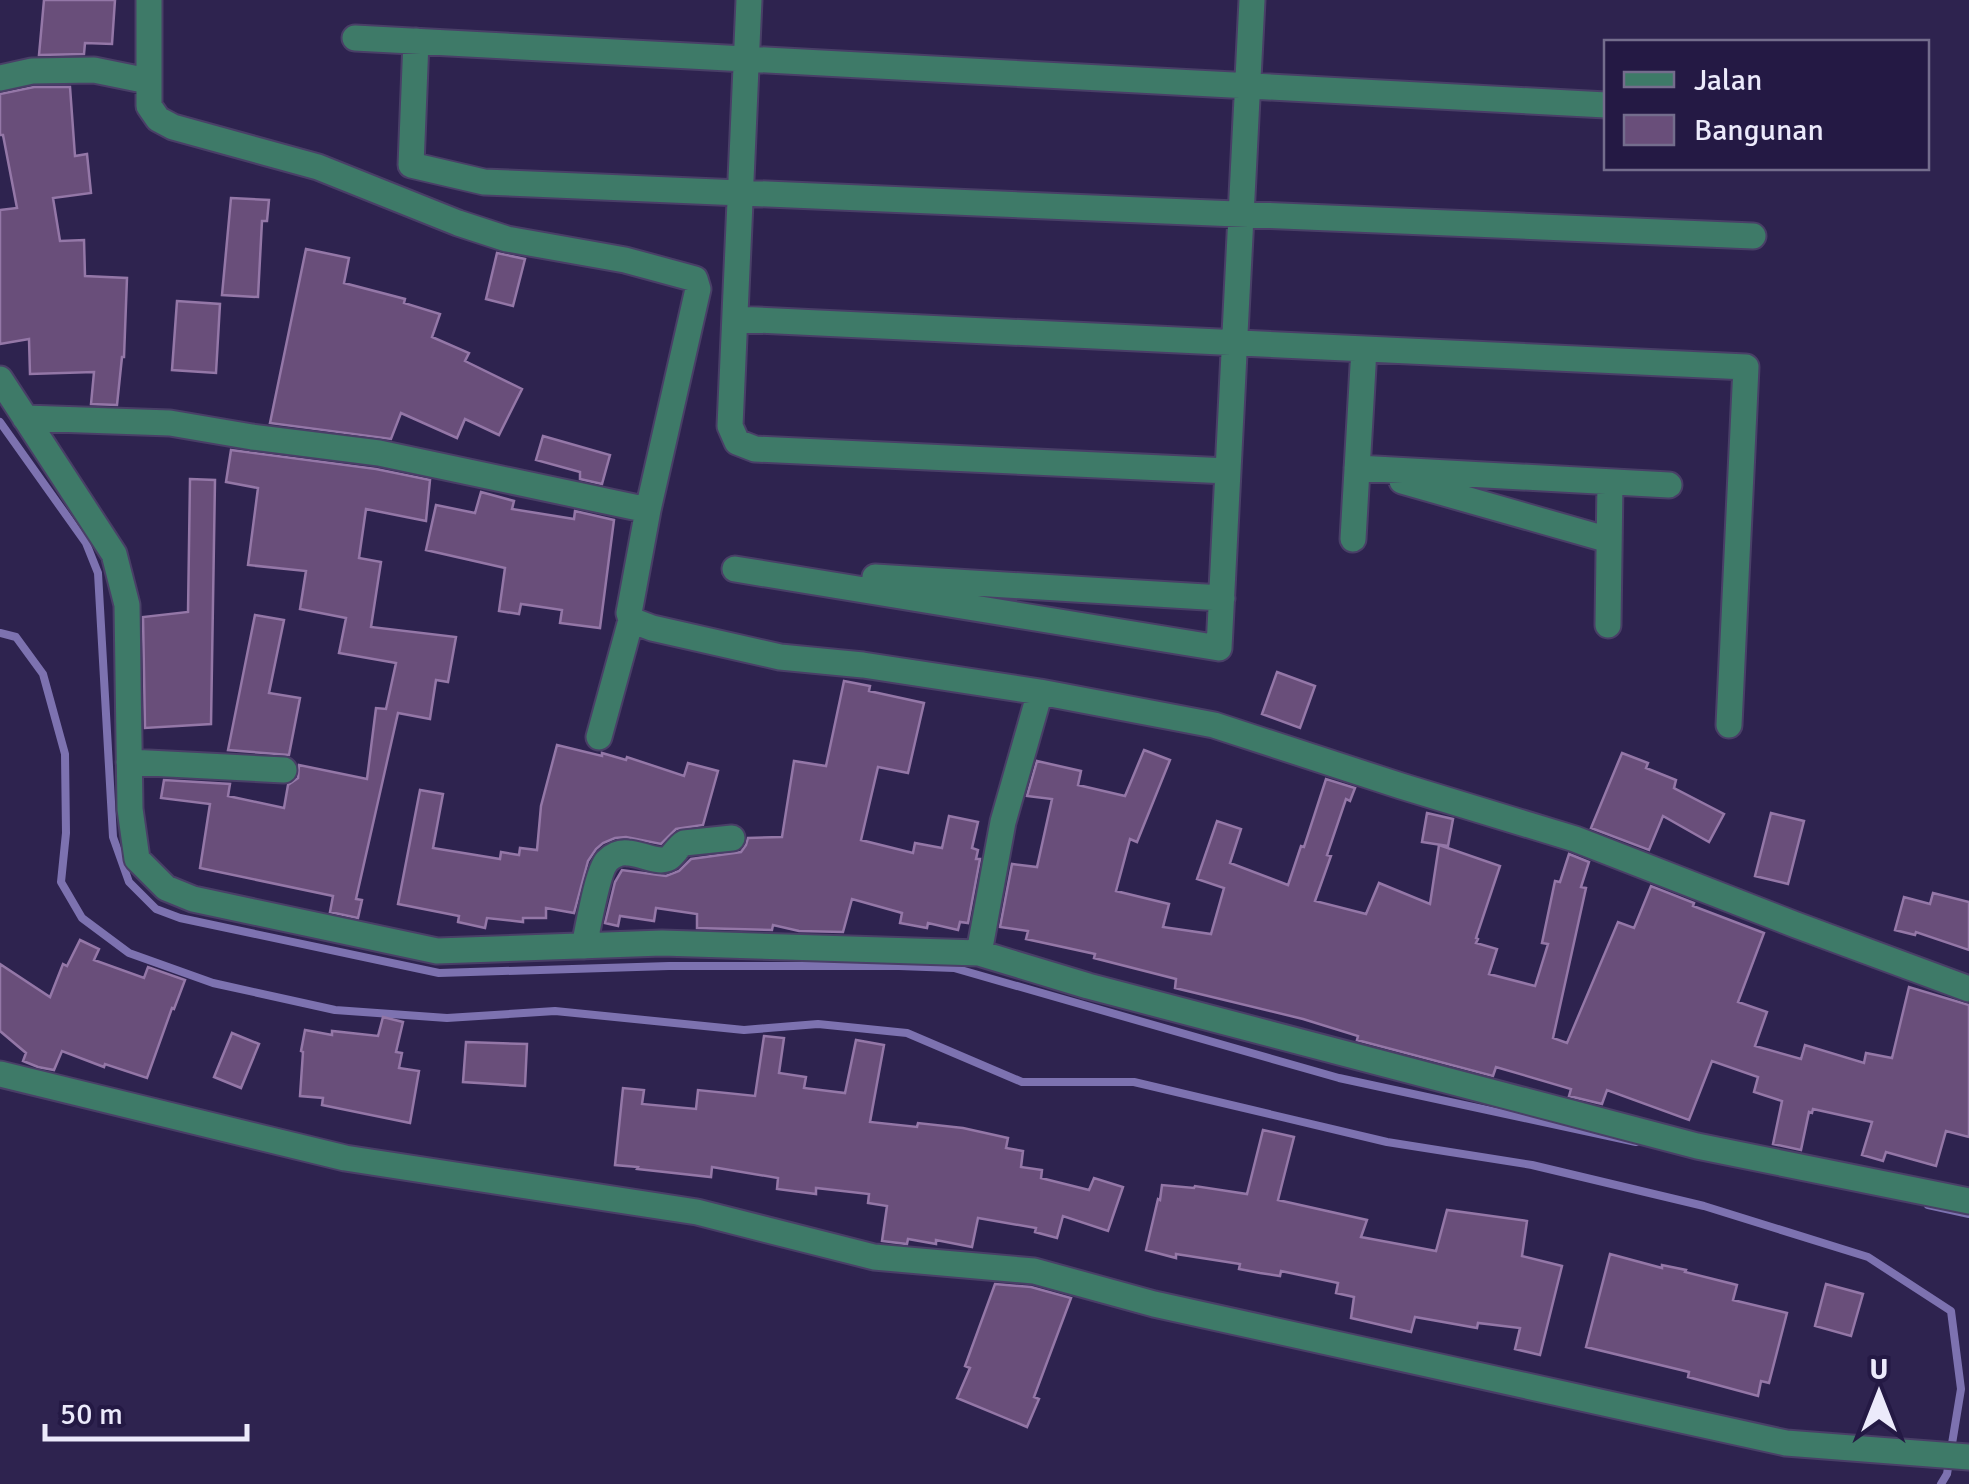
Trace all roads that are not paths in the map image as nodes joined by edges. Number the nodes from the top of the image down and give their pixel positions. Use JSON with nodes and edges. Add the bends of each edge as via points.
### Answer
{"nodes":[{"id":1,"x":149,"y":0,"type":"edge"},
{"id":2,"x":749,"y":0,"type":"edge"},
{"id":3,"x":1252,"y":0,"type":"edge"},
{"id":4,"x":355,"y":38,"type":"dead end"},
{"id":5,"x":416,"y":41,"type":"junction"},
{"id":6,"x":746,"y":59,"type":"junction"},
{"id":7,"x":0,"y":78,"type":"edge"},
{"id":8,"x":148,"y":80,"type":"junction"},
{"id":9,"x":1247,"y":86,"type":"junction"},
{"id":10,"x":1604,"y":105,"type":"edge"},
{"id":11,"x":740,"y":192,"type":"junction"},
{"id":12,"x":1241,"y":214,"type":"junction"},
{"id":13,"x":1753,"y":236,"type":"dead end"},
{"id":14,"x":735,"y":319,"type":"junction"},
{"id":15,"x":1234,"y":342,"type":"junction"},
{"id":16,"x":1364,"y":349,"type":"junction"},
{"id":17,"x":0,"y":378,"type":"edge"},
{"id":18,"x":25,"y":418,"type":"junction"},
{"id":19,"x":1357,"y":468,"type":"junction"},
{"id":20,"x":1228,"y":471,"type":"junction"},
{"id":21,"x":1610,"y":482,"type":"junction"},
{"id":22,"x":1669,"y":484,"type":"dead end"},
{"id":23,"x":648,"y":510,"type":"junction"},
{"id":24,"x":1353,"y":540,"type":"dead end"},
{"id":25,"x":1609,"y":540,"type":"junction"},
{"id":26,"x":1222,"y":598,"type":"junction"},
{"id":27,"x":631,"y":620,"type":"junction"},
{"id":28,"x":1608,"y":625,"type":"dead end"},
{"id":29,"x":1040,"y":692,"type":"junction"},
{"id":30,"x":1729,"y":725,"type":"dead end"},
{"id":31,"x":599,"y":738,"type":"dead end"},
{"id":32,"x":129,"y":762,"type":"junction"},
{"id":33,"x":284,"y":770,"type":"dead end"},
{"id":34,"x":732,"y":838,"type":"dead end"},
{"id":35,"x":584,"y":946,"type":"junction"},
{"id":36,"x":979,"y":953,"type":"junction"},
{"id":37,"x":1969,"y":989,"type":"edge"},
{"id":38,"x":0,"y":1074,"type":"edge"},
{"id":39,"x":1969,"y":1201,"type":"edge"},
{"id":40,"x":1960,"y":1456,"type":"edge"}],
"edges":[{"from":1,"to":8,"type":"street"},
{"from":2,"to":6,"type":"street"},
{"from":3,"to":9,"type":"street"},
{"from":4,"to":5,"type":"street"},
{"from":5,"to":6,"type":"street"},
{"from":5,"to":11,"type":"street","via":[[411,164],[484,182]]},
{"from":6,"to":9,"type":"street"},
{"from":6,"to":11,"type":"street"},
{"from":7,"to":8,"type":"street","via":[[94,70]]},
{"from":8,"to":23,"type":"street","via":[[149,106],[172,126],[318,167],[506,239],[695,279]]},
{"from":9,"to":10,"type":"street"},
{"from":9,"to":12,"type":"street"},
{"from":11,"to":12,"type":"street"},
{"from":11,"to":14,"type":"street"},
{"from":12,"to":13,"type":"street"},
{"from":12,"to":15,"type":"street"},
{"from":14,"to":15,"type":"street"},
{"from":14,"to":20,"type":"street","via":[[730,426],[737,442],[755,449]]},
{"from":15,"to":16,"type":"street"},
{"from":15,"to":20,"type":"street"},
{"from":16,"to":19,"type":"street"},
{"from":16,"to":30,"type":"street","via":[[1746,367]]},
{"from":17,"to":18,"type":"street"},
{"from":18,"to":23,"type":"street","via":[[170,423],[379,453]]},
{"from":18,"to":32,"type":"street","via":[[114,554],[128,605]]},
{"from":19,"to":21,"type":"street"},
{"from":19,"to":24,"type":"street"},
{"from":19,"to":25,"type":"street"},
{"from":20,"to":26,"type":"street"},
{"from":21,"to":22,"type":"street"},
{"from":21,"to":25,"type":"street"},
{"from":23,"to":27,"type":"street"},
{"from":25,"to":28,"type":"street"},
{"from":26,"to":26,"type":"street","via":[[1163,594],[735,569],[1219,648]]},
{"from":27,"to":29,"type":"street","via":[[780,656]]},
{"from":27,"to":31,"type":"street"},
{"from":29,"to":36,"type":"street","via":[[1003,822]]},
{"from":29,"to":37,"type":"street","via":[[1214,725],[1575,839]]},
{"from":32,"to":33,"type":"street"},
{"from":32,"to":35,"type":"street","via":[[137,858],[166,888],[438,951]]},
{"from":34,"to":35,"type":"street","via":[[684,843],[663,860],[632,852],[610,859]]},
{"from":35,"to":36,"type":"street"},
{"from":36,"to":39,"type":"street","via":[[1697,1146]]},
{"from":38,"to":40,"type":"street","via":[[345,1158],[697,1212],[874,1257],[1034,1272],[1786,1443]]}]}
